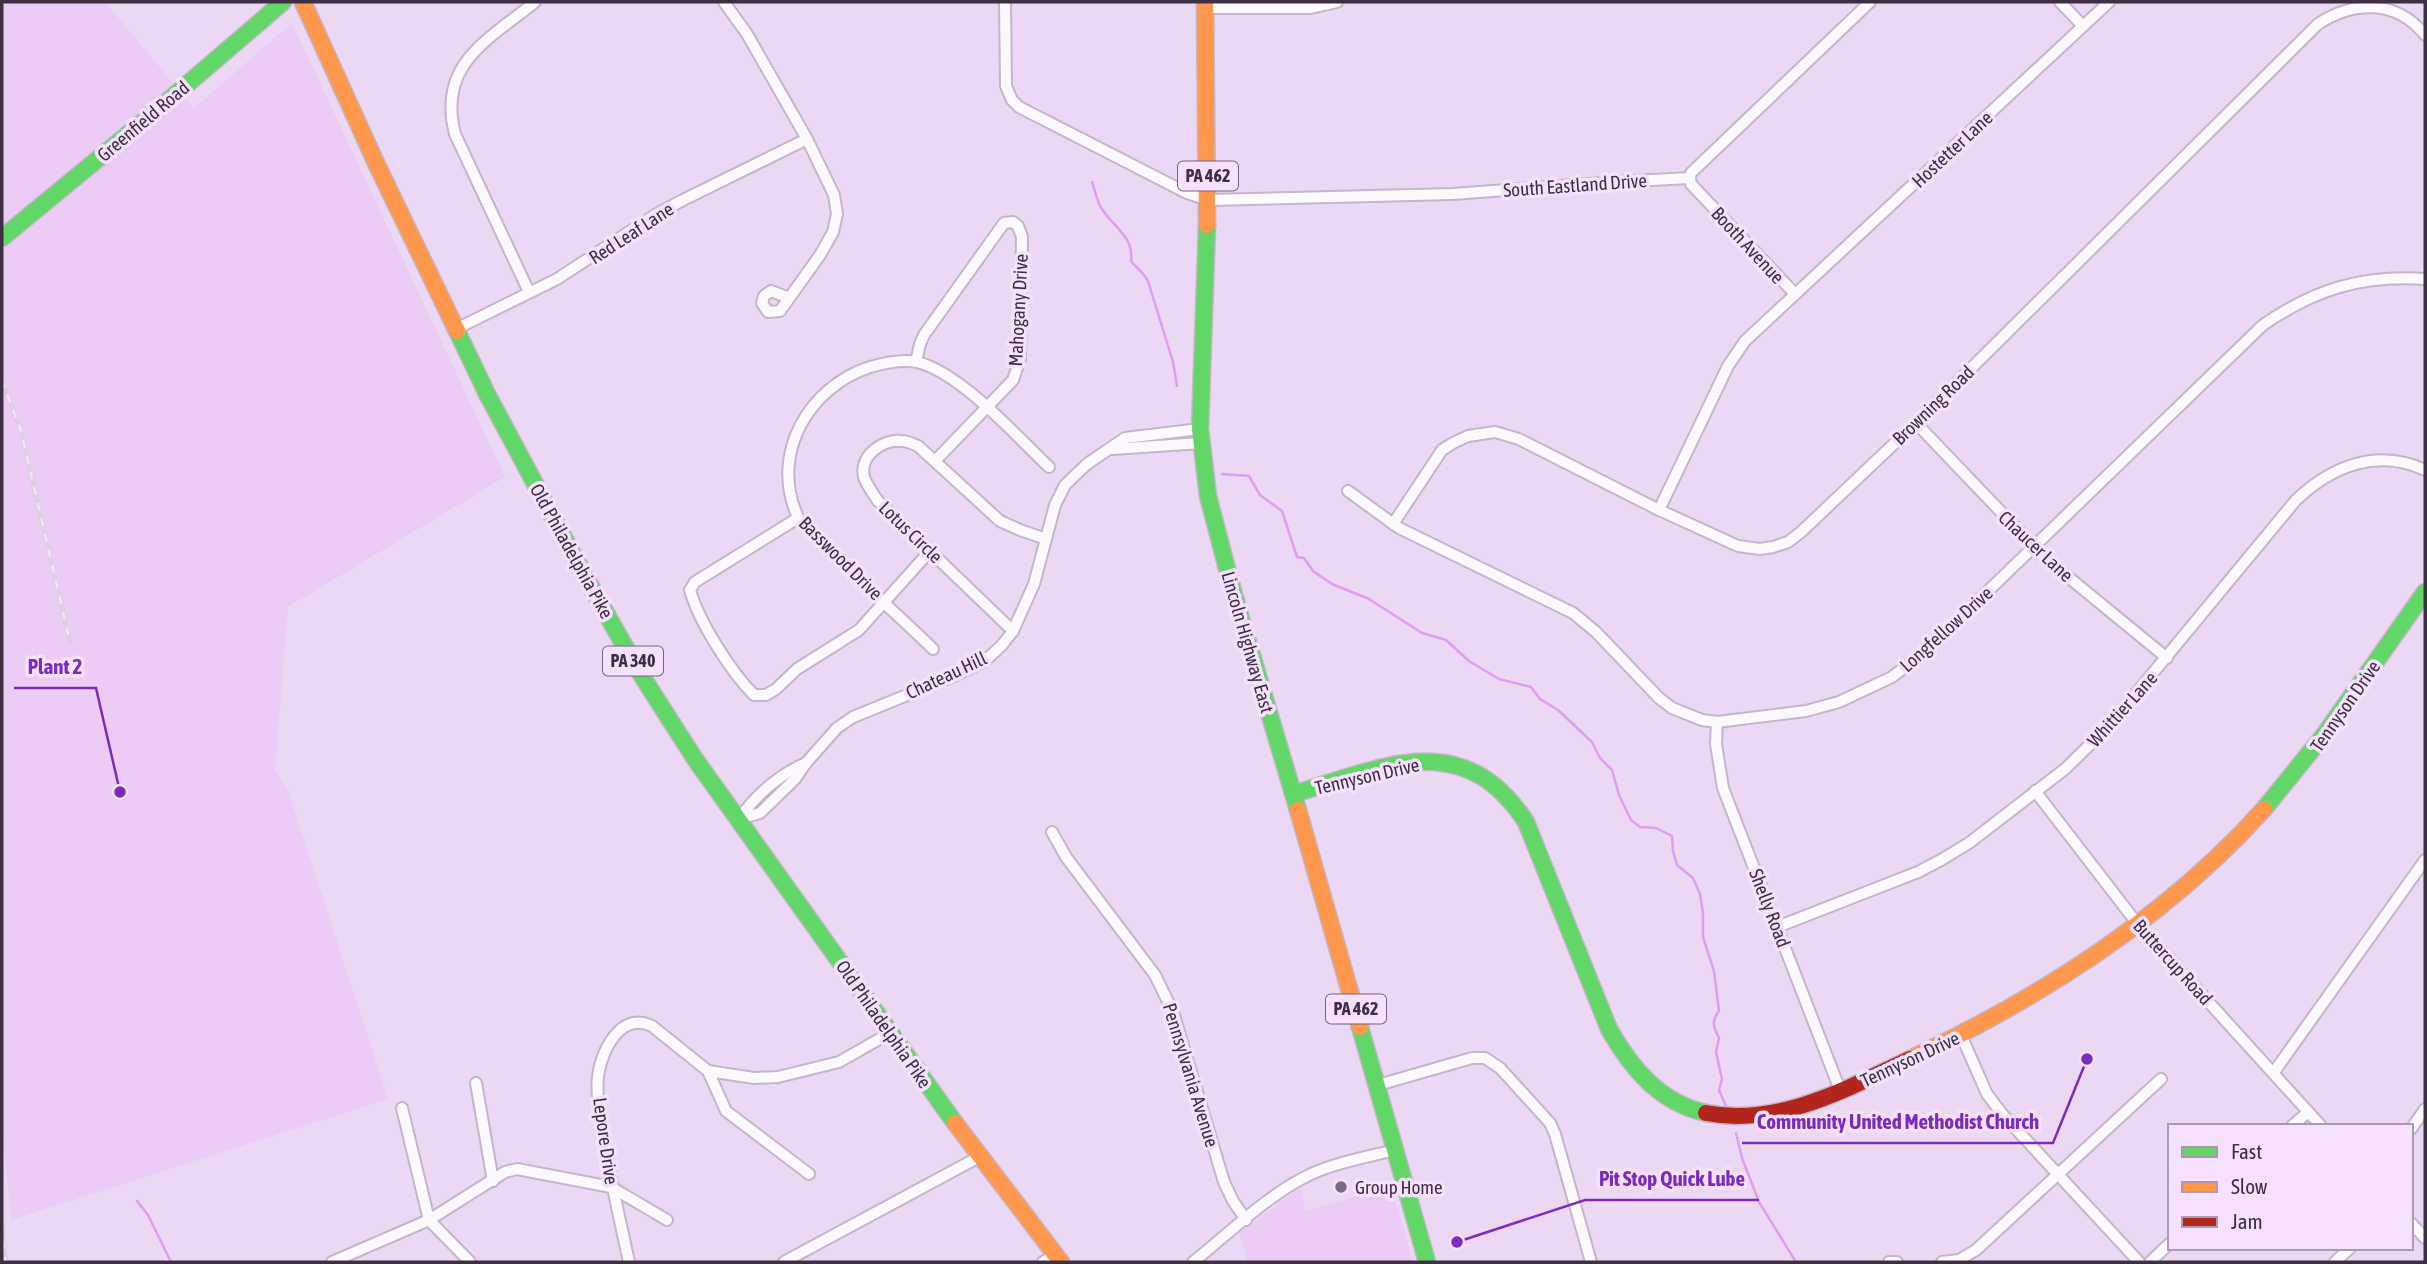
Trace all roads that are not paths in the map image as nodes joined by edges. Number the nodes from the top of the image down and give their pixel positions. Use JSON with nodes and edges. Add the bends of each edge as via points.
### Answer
{"nodes":[{"id":1,"x":283,"y":2,"type":"edge"},
{"id":2,"x":303,"y":2,"type":"edge"},
{"id":3,"x":535,"y":2,"type":"edge"},
{"id":4,"x":724,"y":2,"type":"edge"},
{"id":5,"x":1005,"y":2,"type":"edge"},
{"id":6,"x":1337,"y":2,"type":"edge"},
{"id":7,"x":1870,"y":2,"type":"edge"},
{"id":8,"x":2060,"y":2,"type":"edge"},
{"id":9,"x":2109,"y":2,"type":"edge"},
{"id":10,"x":1205,"y":5,"type":"edge"},
{"id":11,"x":2083,"y":26,"type":"junction"},
{"id":12,"x":2425,"y":35,"type":"edge"},
{"id":13,"x":807,"y":139,"type":"junction"},
{"id":14,"x":1690,"y":178,"type":"junction"},
{"id":15,"x":1208,"y":200,"type":"junction"},
{"id":16,"x":2,"y":238,"type":"edge"},
{"id":17,"x":2425,"y":279,"type":"edge"},
{"id":18,"x":530,"y":292,"type":"junction"},
{"id":19,"x":1795,"y":294,"type":"junction"},
{"id":20,"x":789,"y":298,"type":"dead end"},
{"id":21,"x":456,"y":329,"type":"junction"},
{"id":22,"x":916,"y":362,"type":"junction"},
{"id":23,"x":986,"y":408,"type":"junction"},
{"id":24,"x":1916,"y":423,"type":"junction"},
{"id":25,"x":1200,"y":436,"type":"junction"},
{"id":26,"x":936,"y":461,"type":"junction"},
{"id":27,"x":1049,"y":467,"type":"dead end"},
{"id":28,"x":2425,"y":470,"type":"edge"},
{"id":29,"x":1348,"y":492,"type":"dead end"},
{"id":30,"x":1659,"y":510,"type":"junction"},
{"id":31,"x":798,"y":518,"type":"junction"},
{"id":32,"x":1393,"y":524,"type":"junction"},
{"id":33,"x":1046,"y":539,"type":"junction"},
{"id":34,"x":2033,"y":547,"type":"junction"},
{"id":35,"x":930,"y":551,"type":"junction"},
{"id":36,"x":2425,"y":592,"type":"edge"},
{"id":37,"x":884,"y":601,"type":"junction"},
{"id":38,"x":1013,"y":631,"type":"junction"},
{"id":39,"x":933,"y":649,"type":"dead end"},
{"id":40,"x":2167,"y":658,"type":"junction"},
{"id":41,"x":1717,"y":722,"type":"junction"},
{"id":42,"x":2035,"y":791,"type":"junction"},
{"id":43,"x":1293,"y":794,"type":"junction"},
{"id":44,"x":739,"y":818,"type":"junction"},
{"id":45,"x":1052,"y":832,"type":"dead end"},
{"id":46,"x":2425,"y":859,"type":"edge"},
{"id":47,"x":2136,"y":922,"type":"junction"},
{"id":48,"x":1777,"y":927,"type":"junction"},
{"id":49,"x":890,"y":1033,"type":"junction"},
{"id":50,"x":1961,"y":1035,"type":"junction"},
{"id":51,"x":708,"y":1071,"type":"junction"},
{"id":52,"x":2274,"y":1072,"type":"junction"},
{"id":53,"x":2161,"y":1079,"type":"dead end"},
{"id":54,"x":476,"y":1083,"type":"dead end"},
{"id":55,"x":1378,"y":1085,"type":"junction"},
{"id":56,"x":1840,"y":1090,"type":"junction"},
{"id":57,"x":402,"y":1108,"type":"dead end"},
{"id":58,"x":2425,"y":1109,"type":"edge"},
{"id":59,"x":2308,"y":1112,"type":"junction"},
{"id":60,"x":2294,"y":1124,"type":"edge"},
{"id":61,"x":2319,"y":1124,"type":"edge"},
{"id":62,"x":2413,"y":1126,"type":"edge"},
{"id":63,"x":1395,"y":1150,"type":"junction"},
{"id":64,"x":979,"y":1157,"type":"junction"},
{"id":65,"x":2057,"y":1173,"type":"junction"},
{"id":66,"x":809,"y":1174,"type":"dead end"},
{"id":67,"x":493,"y":1181,"type":"junction"},
{"id":68,"x":611,"y":1188,"type":"junction"},
{"id":69,"x":429,"y":1220,"type":"junction"},
{"id":70,"x":667,"y":1220,"type":"dead end"},
{"id":71,"x":1246,"y":1220,"type":"junction"},
{"id":72,"x":2413,"y":1225,"type":"edge"},
{"id":73,"x":2425,"y":1238,"type":"edge"},
{"id":74,"x":2168,"y":1245,"type":"edge"},
{"id":75,"x":2348,"y":1250,"type":"edge"},
{"id":76,"x":1053,"y":1260,"type":"edge"},
{"id":77,"x":1196,"y":1261,"type":"edge"},
{"id":78,"x":333,"y":1262,"type":"edge"},
{"id":79,"x":470,"y":1262,"type":"edge"},
{"id":80,"x":629,"y":1262,"type":"edge"},
{"id":81,"x":784,"y":1262,"type":"edge"},
{"id":82,"x":1427,"y":1262,"type":"edge"},
{"id":83,"x":1591,"y":1262,"type":"edge"},
{"id":84,"x":1889,"y":1262,"type":"edge"},
{"id":85,"x":1896,"y":1262,"type":"edge"},
{"id":86,"x":1942,"y":1262,"type":"edge"},
{"id":87,"x":2139,"y":1262,"type":"edge"},
{"id":88,"x":2150,"y":1262,"type":"edge"},
{"id":89,"x":2335,"y":1262,"type":"edge"}],
"edges":[{"from":1,"to":16,"type":"main road","name":"Greenfield Road"},
{"from":2,"to":21,"type":"main road","name":"Old Philadelphia Pike","number":"PA 340"},
{"from":3,"to":18,"type":"street","via":[[464,62],[455,81],[450,116]]},
{"from":4,"to":13,"type":"street"},
{"from":5,"to":15,"type":"street","via":[[1006,86],[1019,107],[1143,172]]},
{"from":6,"to":10,"type":"street","via":[[1310,8]]},
{"from":7,"to":14,"type":"street"},
{"from":8,"to":11,"type":"street"},
{"from":9,"to":11,"type":"street","name":"Hostetter Lane"},
{"from":10,"to":15,"type":"main road","name":"Lincoln Highway East","number":"PA 462"},
{"from":11,"to":19,"type":"street","name":"Hostetter Lane"},
{"from":12,"to":24,"type":"street","name":"Browning Road","via":[[2406,16],[2370,4],[2343,8],[2318,24]]},
{"from":13,"to":18,"type":"street","name":"Red Leaf Lane","via":[[655,215]]},
{"from":13,"to":20,"type":"street","via":[[829,180],[836,214],[833,232]]},
{"from":14,"to":15,"type":"street","name":"South Eastland Drive","via":[[1453,194]]},
{"from":14,"to":19,"type":"street","name":"Booth Avenue"},
{"from":15,"to":25,"type":"main road","name":"Lincoln Highway East","number":"PA 462"},
{"from":17,"to":34,"type":"street","name":"Longfellow Drive","via":[[2347,284],[2303,300],[2271,319]]},
{"from":18,"to":21,"type":"street","name":"Red Leaf Lane"},
{"from":19,"to":30,"type":"street","name":"Booth Avenue","via":[[1759,326],[1727,366]]},
{"from":21,"to":44,"type":"main road","name":"Old Philadelphia Pike","number":"PA 340","via":[[507,434],[634,662],[695,759]]},
{"from":22,"to":23,"type":"street","name":"Basswood Drive","via":[[939,370]]},
{"from":22,"to":23,"type":"street","name":"Mahogany Drive","via":[[924,335],[1004,223],[1013,222],[1022,237],[1020,359],[1013,380]]},
{"from":22,"to":31,"type":"street","name":"Basswood Drive","via":[[854,372],[835,384],[802,418],[788,463]]},
{"from":23,"to":26,"type":"street","name":"Mahogany Drive"},
{"from":23,"to":27,"type":"street","name":"Basswood Drive"},
{"from":24,"to":30,"type":"street","name":"Browning Road","via":[[1801,532],[1773,547],[1738,547]]},
{"from":24,"to":34,"type":"street","name":"Chaucer Lane"},
{"from":25,"to":33,"type":"street","name":"Chateau Hill","via":[[1110,449],[1087,464],[1065,485]]},
{"from":25,"to":43,"type":"main road","name":"Lincoln Highway East","number":"PA 462","via":[[1218,538]]},
{"from":26,"to":33,"type":"street","name":"Lotus Circle","via":[[1000,521]]},
{"from":26,"to":35,"type":"street","name":"Lotus Circle","via":[[904,440],[886,443],[866,460],[864,475],[878,501]]},
{"from":28,"to":40,"type":"street","name":"Whittier Lane","via":[[2377,461],[2345,467],[2319,480],[2296,500]]},
{"from":29,"to":32,"type":"street","name":"Longfellow Drive"},
{"from":30,"to":32,"type":"street","name":"Browning Road","via":[[1519,439],[1495,432],[1468,436],[1442,450]]},
{"from":31,"to":37,"type":"street","name":"Basswood Drive"},
{"from":31,"to":37,"type":"street","via":[[695,582],[690,590],[714,640],[754,695],[776,690],[797,669],[859,630]]},
{"from":32,"to":41,"type":"street","name":"Longfellow Drive","via":[[1573,614],[1672,708]]},
{"from":33,"to":38,"type":"street","name":"Chateau Hill","via":[[1034,584]]},
{"from":34,"to":40,"type":"street","name":"Chaucer Lane"},
{"from":34,"to":41,"type":"street","name":"Longfellow Drive","via":[[1926,651],[1869,690],[1806,711]]},
{"from":35,"to":37,"type":"street"},
{"from":35,"to":38,"type":"street","name":"Lotus Circle"},
{"from":36,"to":47,"type":"main road","name":"Tennyson Drive","via":[[2290,780],[2241,833]]},
{"from":37,"to":39,"type":"street","name":"Basswood Drive"},
{"from":38,"to":44,"type":"street","name":"Chateau Hill","via":[[985,660],[853,717],[837,728],[760,814]]},
{"from":40,"to":42,"type":"street","name":"Whittier Lane","via":[[2095,741]]},
{"from":41,"to":48,"type":"street","name":"Shelly Road","via":[[1723,788]]},
{"from":42,"to":47,"type":"street","name":"Buttercup Road"},
{"from":42,"to":48,"type":"street","name":"Whittier Lane","via":[[1941,860]]},
{"from":43,"to":55,"type":"main road","name":"Lincoln Highway East","number":"PA 462"},
{"from":43,"to":56,"type":"main road","name":"Tennyson Drive","via":[[1418,762],[1455,764],[1481,776],[1505,793],[1525,822],[1609,1029],[1645,1082],[1688,1108],[1730,1117],[1766,1115]]},
{"from":44,"to":49,"type":"main road","name":"Old Philadelphia Pike","number":"PA 340"},
{"from":45,"to":71,"type":"street","name":"Pennsylvania Avenue","via":[[1165,993],[1224,1182]]},
{"from":46,"to":52,"type":"street"},
{"from":47,"to":50,"type":"main road","name":"Tennyson Drive","via":[[2071,971]]},
{"from":47,"to":52,"type":"street","name":"Buttercup Road"},
{"from":48,"to":56,"type":"street","name":"Shelly Road"},
{"from":49,"to":51,"type":"street","via":[[860,1052],[820,1068],[766,1078]]},
{"from":49,"to":64,"type":"main road","name":"Old Philadelphia Pike","number":"PA 340"},
{"from":50,"to":56,"type":"main road","name":"Tennyson Drive"},
{"from":50,"to":65,"type":"street","via":[[1992,1101]]},
{"from":51,"to":66,"type":"street","via":[[726,1111]]},
{"from":51,"to":68,"type":"street","name":"Lepore Drive","via":[[642,1021],[628,1024],[615,1035],[598,1078]]},
{"from":52,"to":59,"type":"street","name":"Buttercup Road"},
{"from":53,"to":65,"type":"street"},
{"from":54,"to":67,"type":"street"},
{"from":55,"to":63,"type":"main road","name":"Lincoln Highway East","number":"PA 462"},
{"from":55,"to":83,"type":"street","via":[[1472,1058],[1500,1068],[1550,1123]]},
{"from":57,"to":69,"type":"street"},
{"from":58,"to":62,"type":"street"},
{"from":59,"to":60,"type":"street"},
{"from":59,"to":61,"type":"street","name":"Buttercup Road"},
{"from":63,"to":71,"type":"street","via":[[1310,1175]]},
{"from":63,"to":82,"type":"main road","name":"Lincoln Highway East","number":"PA 462"},
{"from":64,"to":76,"type":"main road","name":"Old Philadelphia Pike","number":"PA 340"},
{"from":64,"to":81,"type":"street"},
{"from":65,"to":86,"type":"street","via":[[1976,1250],[1959,1260]]},
{"from":65,"to":87,"type":"street"},
{"from":67,"to":68,"type":"street","via":[[505,1171],[517,1169]]},
{"from":67,"to":69,"type":"street"},
{"from":68,"to":70,"type":"street"},
{"from":68,"to":80,"type":"street","name":"Lepore Drive"},
{"from":69,"to":78,"type":"street"},
{"from":69,"to":79,"type":"street"},
{"from":71,"to":77,"type":"street"},
{"from":72,"to":73,"type":"street"},
{"from":74,"to":88,"type":"street"},
{"from":75,"to":89,"type":"street"},
{"from":84,"to":85,"type":"street"}]}
